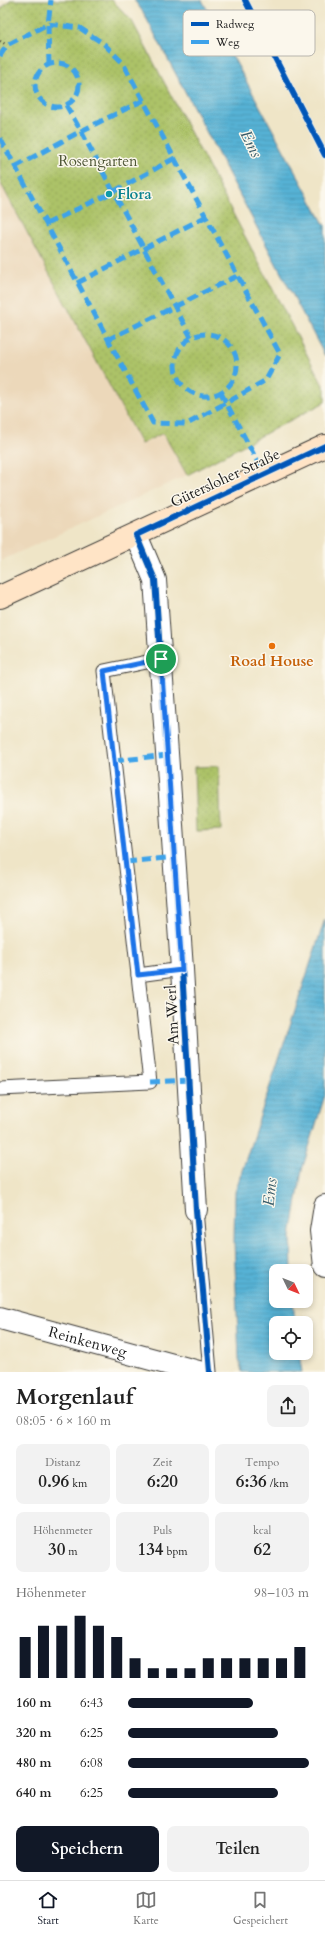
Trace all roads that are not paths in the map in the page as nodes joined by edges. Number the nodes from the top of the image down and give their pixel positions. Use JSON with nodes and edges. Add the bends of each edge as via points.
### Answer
{"nodes":[{"id":1,"x":325,"y":446,"type":"edge"},
{"id":2,"x":136,"y":534,"type":"junction"},
{"id":3,"x":0,"y":597,"type":"edge"},
{"id":4,"x":161,"y":659,"type":"junction"},
{"id":5,"x":182,"y":970,"type":"junction"},
{"id":6,"x":138,"y":975,"type":"junction"},
{"id":7,"x":0,"y":1089,"type":"edge"},
{"id":8,"x":325,"y":1206,"type":"edge"},
{"id":9,"x":196,"y":1210,"type":"joint"},
{"id":10,"x":325,"y":1266,"type":"edge"},
{"id":11,"x":0,"y":1318,"type":"edge"},
{"id":12,"x":199,"y":1372,"type":"edge"},
{"id":13,"x":210,"y":1372,"type":"edge"}],
"edges":[{"from":1,"to":2,"type":"main road","name":"Gütersloher Straße"},
{"from":2,"to":3,"type":"main road","name":"Gütersloher Straße"},
{"from":2,"to":4,"type":"street","name":"Am Werl","via":[[155,580]]},
{"from":4,"to":5,"type":"street","name":"Am Werl"},
{"from":4,"to":6,"type":"lane","via":[[104,671]]},
{"from":5,"to":6,"type":"lane"},
{"from":5,"to":9,"type":"street","name":"Am Werl"},
{"from":6,"to":7,"type":"lane","via":[[150,1082]]},
{"from":8,"to":10,"type":"street","via":[[321,1231]]},
{"from":9,"to":13,"type":"lane"},
{"from":11,"to":12,"type":"street","name":"Reinkenweg"}]}
